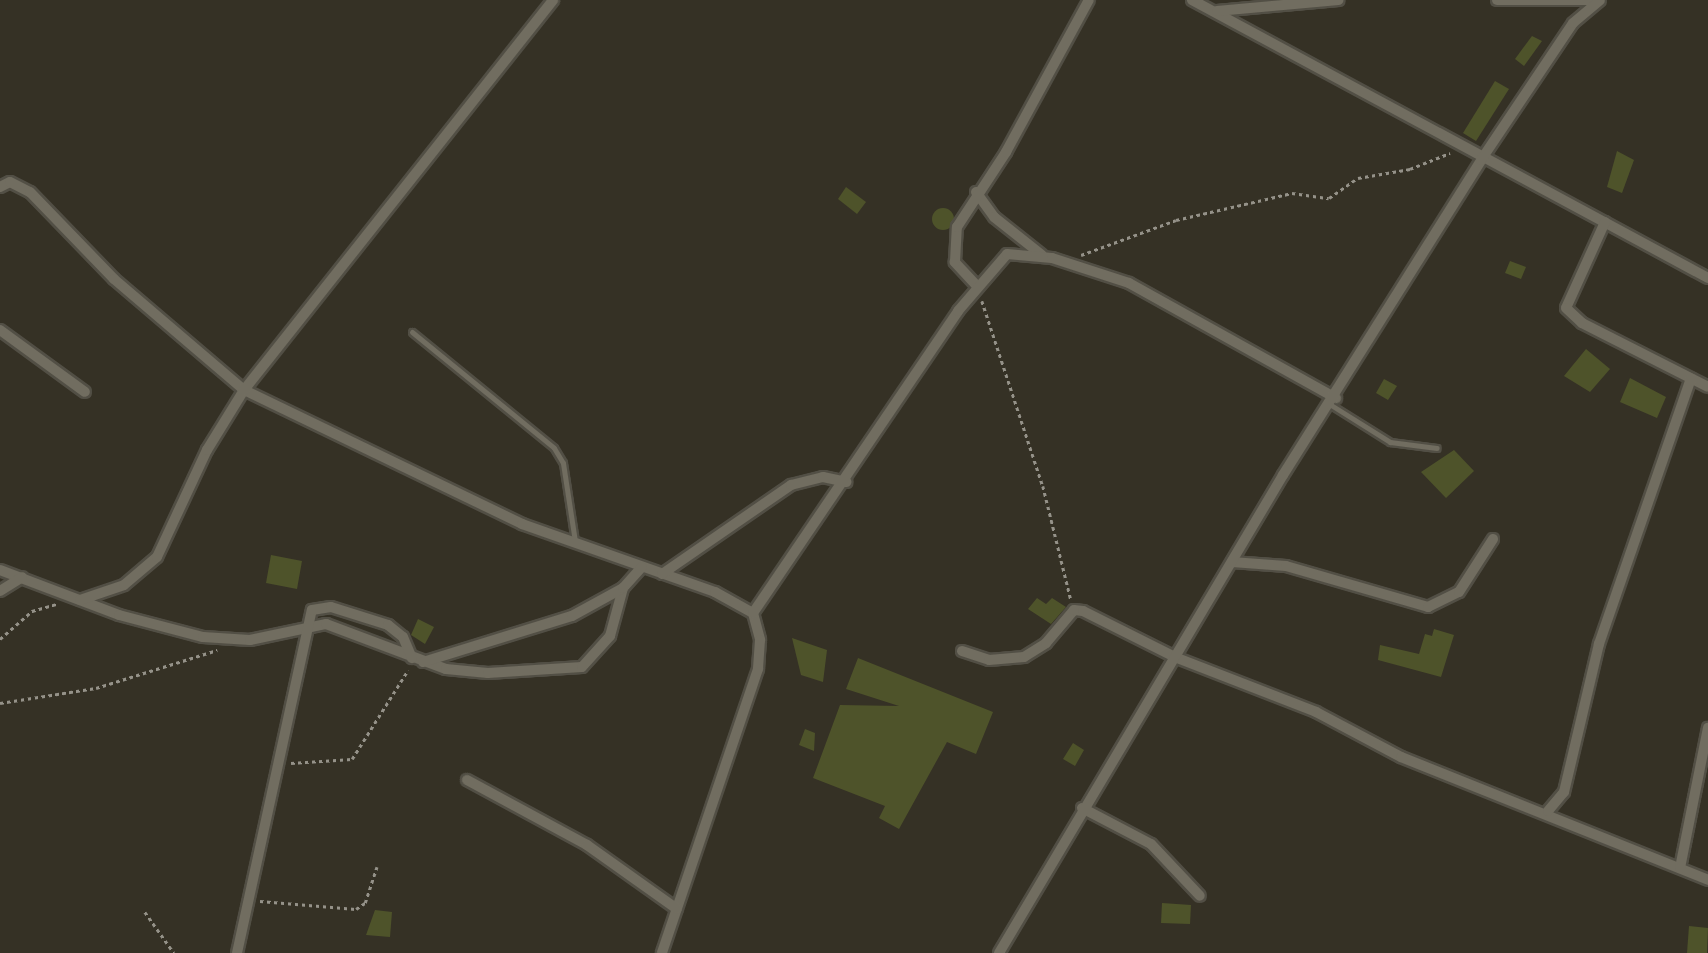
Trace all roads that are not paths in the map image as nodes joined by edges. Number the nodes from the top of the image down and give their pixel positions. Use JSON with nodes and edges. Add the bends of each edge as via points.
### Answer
{"nodes":[{"id":1,"x":553,"y":0,"type":"edge"},
{"id":2,"x":1089,"y":0,"type":"edge"},
{"id":3,"x":1192,"y":0,"type":"edge"},
{"id":4,"x":1339,"y":0,"type":"edge"},
{"id":5,"x":1497,"y":0,"type":"edge"},
{"id":6,"x":1593,"y":0,"type":"edge"},
{"id":7,"x":1600,"y":0,"type":"edge"},
{"id":8,"x":1287,"y":4,"type":"edge"},
{"id":9,"x":1213,"y":11,"type":"junction"},
{"id":10,"x":1481,"y":160,"type":"junction"},
{"id":11,"x":0,"y":187,"type":"edge"},
{"id":12,"x":976,"y":192,"type":"junction"},
{"id":13,"x":1605,"y":222,"type":"junction"},
{"id":14,"x":1044,"y":257,"type":"junction"},
{"id":15,"x":1708,"y":278,"type":"edge"},
{"id":16,"x":977,"y":286,"type":"junction"},
{"id":17,"x":0,"y":330,"type":"edge"},
{"id":18,"x":412,"y":332,"type":"dead end"},
{"id":19,"x":1690,"y":378,"type":"junction"},
{"id":20,"x":1708,"y":387,"type":"edge"},
{"id":21,"x":244,"y":390,"type":"junction"},
{"id":22,"x":85,"y":392,"type":"dead end"},
{"id":23,"x":1333,"y":402,"type":"junction"},
{"id":24,"x":1437,"y":448,"type":"dead end"},
{"id":25,"x":846,"y":482,"type":"junction"},
{"id":26,"x":1493,"y":539,"type":"dead end"},
{"id":27,"x":575,"y":545,"type":"junction"},
{"id":28,"x":1232,"y":562,"type":"junction"},
{"id":29,"x":642,"y":567,"type":"junction"},
{"id":30,"x":0,"y":570,"type":"edge"},
{"id":31,"x":662,"y":574,"type":"junction"},
{"id":32,"x":22,"y":577,"type":"junction"},
{"id":33,"x":623,"y":589,"type":"junction"},
{"id":34,"x":0,"y":591,"type":"edge"},
{"id":35,"x":80,"y":600,"type":"junction"},
{"id":36,"x":752,"y":613,"type":"junction"},
{"id":37,"x":304,"y":626,"type":"junction"},
{"id":38,"x":962,"y":651,"type":"dead end"},
{"id":39,"x":1177,"y":658,"type":"junction"},
{"id":40,"x":417,"y":660,"type":"junction"},
{"id":41,"x":1708,"y":728,"type":"edge"},
{"id":42,"x":467,"y":780,"type":"dead end"},
{"id":43,"x":1082,"y":808,"type":"junction"},
{"id":44,"x":1548,"y":811,"type":"junction"},
{"id":45,"x":1679,"y":868,"type":"junction"},
{"id":46,"x":1708,"y":880,"type":"edge"},
{"id":47,"x":1200,"y":895,"type":"dead end"},
{"id":48,"x":677,"y":909,"type":"junction"},
{"id":49,"x":237,"y":953,"type":"edge"},
{"id":50,"x":662,"y":953,"type":"edge"},
{"id":51,"x":999,"y":953,"type":"edge"}],
"edges":[{"from":1,"to":21,"type":"street"},
{"from":2,"to":12,"type":"street","via":[[1006,152]]},
{"from":3,"to":9,"type":"street"},
{"from":4,"to":8,"type":"street"},
{"from":5,"to":6,"type":"street"},
{"from":7,"to":10,"type":"street","via":[[1573,23]]},
{"from":8,"to":9,"type":"street"},
{"from":9,"to":10,"type":"street"},
{"from":10,"to":13,"type":"street"},
{"from":10,"to":23,"type":"street"},
{"from":11,"to":21,"type":"street","via":[[10,182],[30,192],[114,279]]},
{"from":12,"to":14,"type":"street","via":[[994,217]]},
{"from":12,"to":16,"type":"street","via":[[951,250]]},
{"from":13,"to":15,"type":"street"},
{"from":13,"to":19,"type":"street","via":[[1566,308],[1582,323]]},
{"from":14,"to":16,"type":"street","via":[[1007,254]]},
{"from":14,"to":23,"type":"street","via":[[1129,283]]},
{"from":16,"to":25,"type":"street"},
{"from":17,"to":22,"type":"street"},
{"from":18,"to":27,"type":"lane","via":[[554,448],[563,463]]},
{"from":19,"to":20,"type":"street"},
{"from":19,"to":44,"type":"street","via":[[1599,644],[1564,792]]},
{"from":21,"to":27,"type":"street"},
{"from":21,"to":35,"type":"street","via":[[207,450],[157,557],[124,585]]},
{"from":23,"to":24,"type":"lane","via":[[1390,442]]},
{"from":23,"to":28,"type":"street"},
{"from":25,"to":31,"type":"street","via":[[823,477],[791,485]]},
{"from":25,"to":36,"type":"street"},
{"from":26,"to":28,"type":"street","via":[[1460,592],[1428,607],[1286,566]]},
{"from":27,"to":29,"type":"street"},
{"from":28,"to":39,"type":"street"},
{"from":29,"to":31,"type":"street"},
{"from":29,"to":33,"type":"street"},
{"from":30,"to":32,"type":"street"},
{"from":31,"to":36,"type":"street"},
{"from":32,"to":34,"type":"street"},
{"from":32,"to":35,"type":"street"},
{"from":33,"to":40,"type":"street","via":[[572,616]]},
{"from":33,"to":40,"type":"street","via":[[610,636],[582,667],[488,673]]},
{"from":35,"to":37,"type":"street","via":[[230,641]]},
{"from":36,"to":48,"type":"street","via":[[760,640],[758,669]]},
{"from":37,"to":40,"type":"street","via":[[326,624]]},
{"from":37,"to":40,"type":"street","via":[[319,606],[341,610],[398,630]]},
{"from":37,"to":49,"type":"street"},
{"from":38,"to":39,"type":"street","via":[[989,660],[1024,657],[1046,643],[1074,610]]},
{"from":39,"to":43,"type":"street"},
{"from":39,"to":44,"type":"street","via":[[1316,712],[1401,757]]},
{"from":41,"to":45,"type":"street"},
{"from":42,"to":48,"type":"street","via":[[587,845]]},
{"from":43,"to":47,"type":"street","via":[[1151,844]]},
{"from":43,"to":51,"type":"street"},
{"from":44,"to":45,"type":"street"},
{"from":45,"to":46,"type":"street"},
{"from":48,"to":50,"type":"street"}]}
